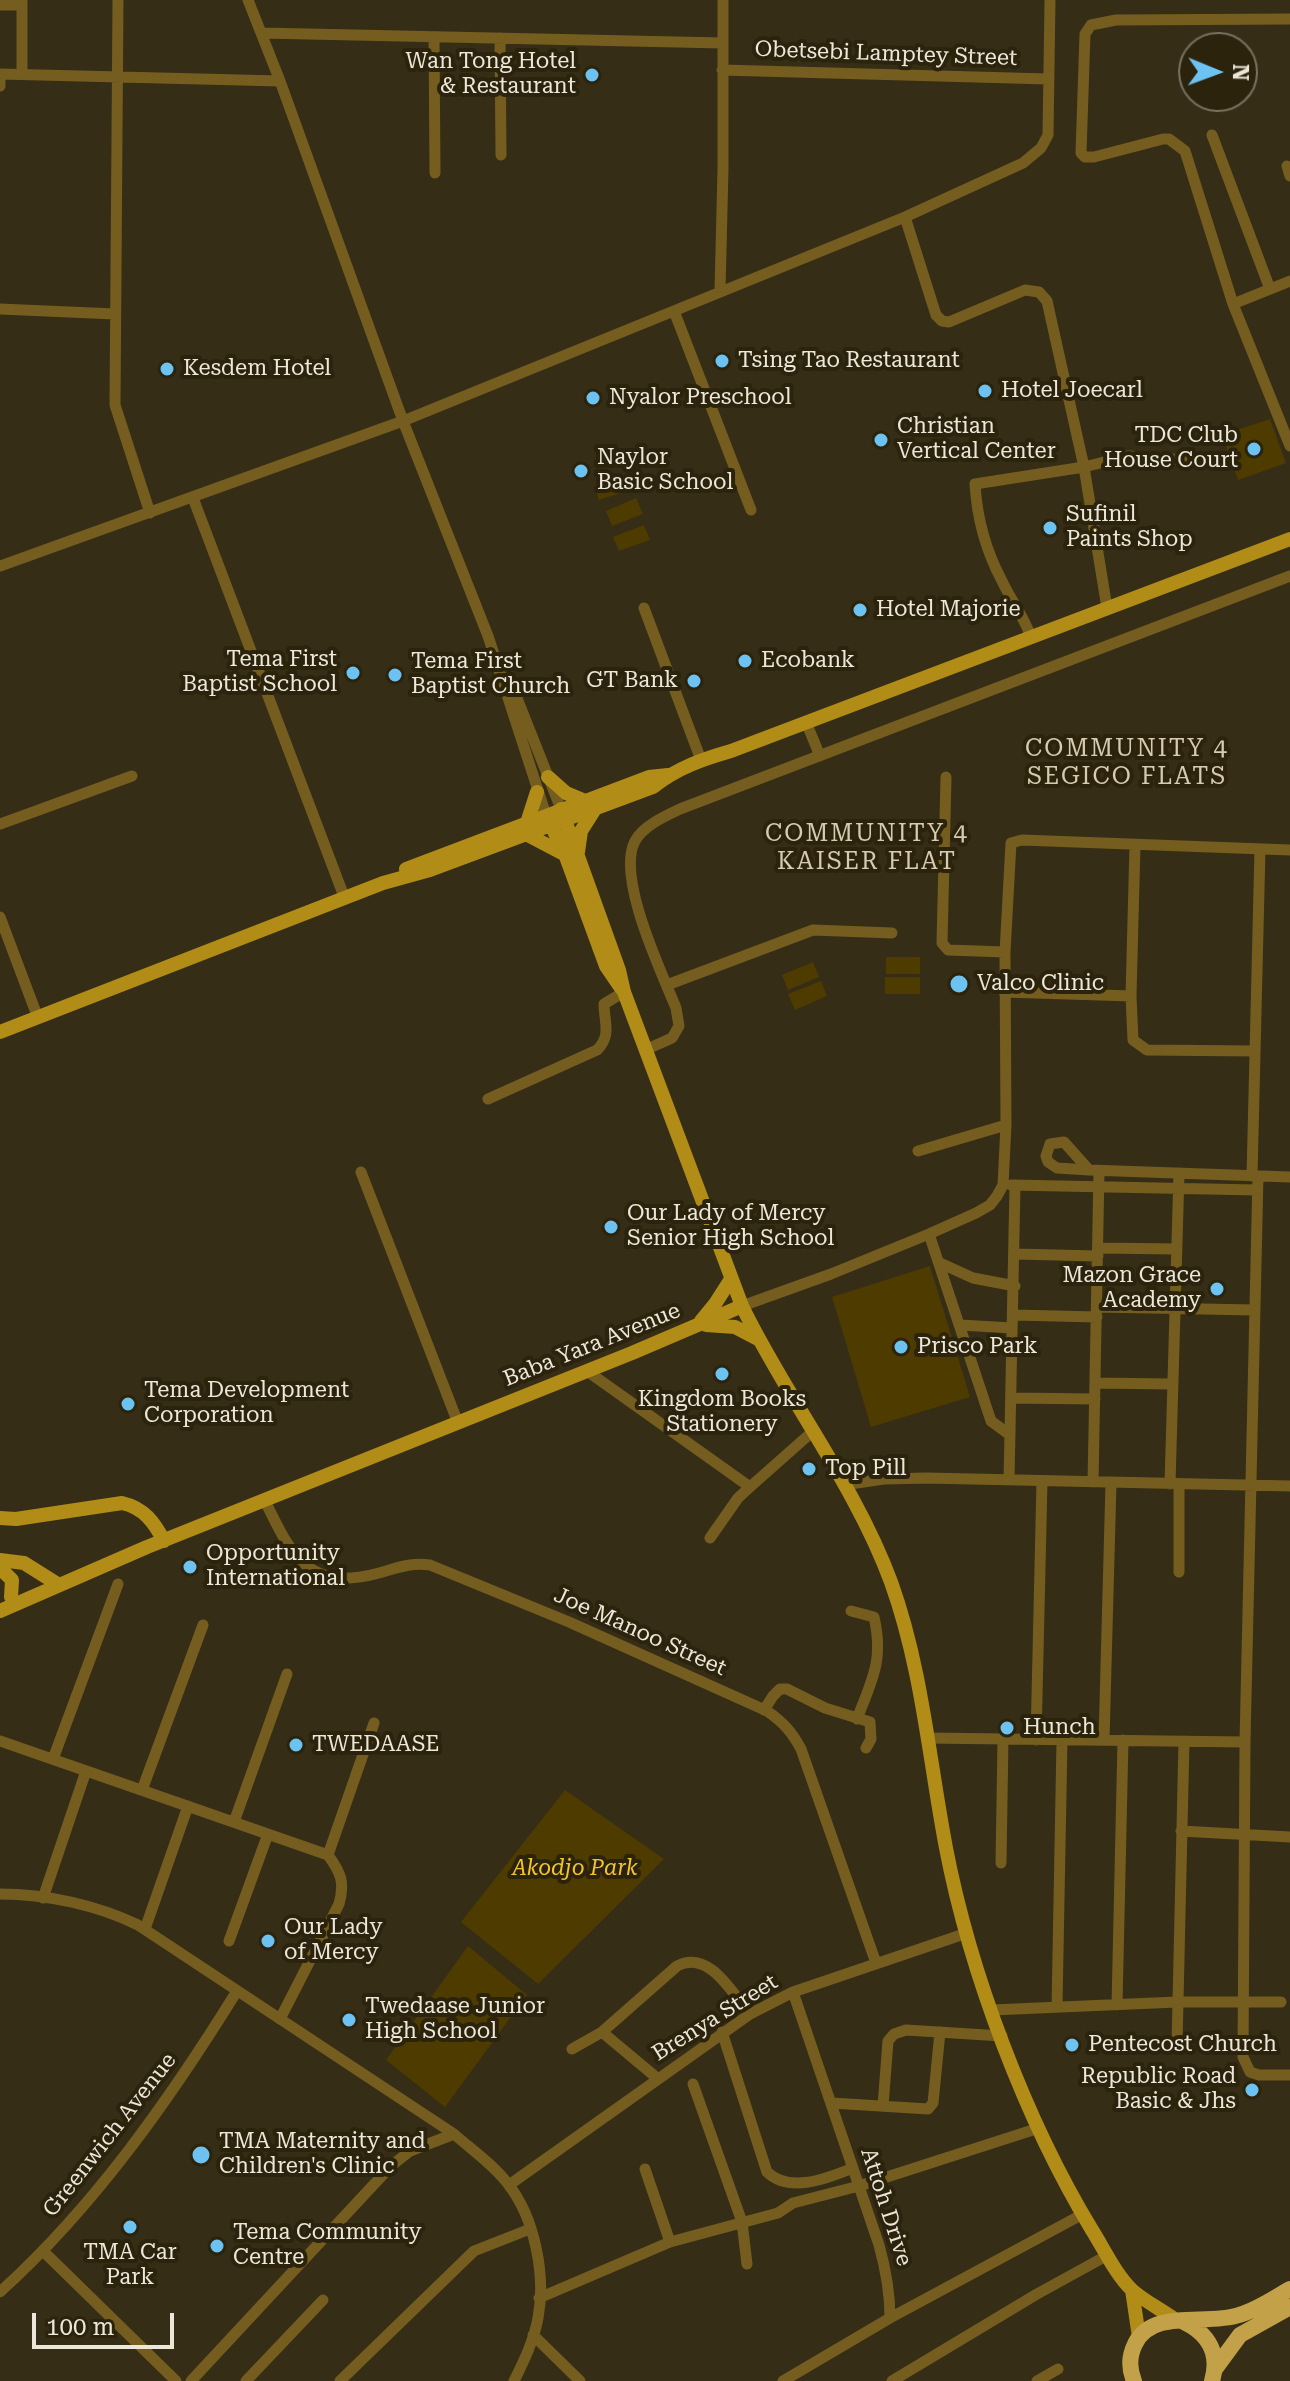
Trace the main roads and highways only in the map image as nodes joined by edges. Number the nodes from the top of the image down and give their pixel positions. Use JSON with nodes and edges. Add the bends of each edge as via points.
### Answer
{"nodes":[{"id":1,"x":1290,"y":539,"type":"edge"},
{"id":2,"x":548,"y":777,"type":"road end"},
{"id":3,"x":537,"y":792,"type":"road end"},
{"id":4,"x":590,"y":805,"type":"junction"},
{"id":5,"x":563,"y":815,"type":"junction"},
{"id":6,"x":548,"y":820,"type":"junction"},
{"id":7,"x":526,"y":828,"type":"junction"},
{"id":8,"x":571,"y":853,"type":"junction"},
{"id":9,"x":0,"y":1032,"type":"edge"},
{"id":10,"x":731,"y":1279,"type":"junction"},
{"id":11,"x":742,"y":1306,"type":"junction"},
{"id":12,"x":695,"y":1327,"type":"junction"},
{"id":13,"x":758,"y":1339,"type":"junction"},
{"id":14,"x":0,"y":1518,"type":"edge"},
{"id":15,"x":164,"y":1541,"type":"junction"},
{"id":16,"x":0,"y":1560,"type":"edge"},
{"id":17,"x":0,"y":1568,"type":"edge"},
{"id":18,"x":55,"y":1582,"type":"junction"},
{"id":19,"x":5,"y":1599,"type":"edge"},
{"id":20,"x":0,"y":1611,"type":"edge"},
{"id":21,"x":1290,"y":2289,"type":"edge"},
{"id":22,"x":1132,"y":2290,"type":"junction"},
{"id":23,"x":1290,"y":2307,"type":"edge"},
{"id":24,"x":1181,"y":2321,"type":"junction"},
{"id":25,"x":1139,"y":2337,"type":"junction"},
{"id":26,"x":1130,"y":2363,"type":"junction"},
{"id":27,"x":1213,"y":2375,"type":"edge"},
{"id":28,"x":1115,"y":2381,"type":"edge"},
{"id":29,"x":1134,"y":2381,"type":"edge"}],
"edges":[{"from":1,"to":4,"type":"main road","via":[[669,775],[649,777]]},
{"from":2,"to":4,"type":"main road"},
{"from":3,"to":7,"type":"main road"},
{"from":4,"to":5,"type":"main road"},
{"from":4,"to":8,"type":"main road"},
{"from":5,"to":6,"type":"main road"},
{"from":5,"to":8,"type":"main road"},
{"from":6,"to":7,"type":"main road"},
{"from":6,"to":8,"type":"main road"},
{"from":7,"to":8,"type":"main road"},
{"from":7,"to":9,"type":"main road","via":[[430,870],[383,883]]},
{"from":8,"to":10,"type":"main road"},
{"from":10,"to":11,"type":"main road"},
{"from":10,"to":12,"type":"main road"},
{"from":11,"to":12,"type":"main road","name":"Baba Yara Avenue"},
{"from":11,"to":13,"type":"main road"},
{"from":12,"to":13,"type":"main road","via":[[735,1327]]},
{"from":12,"to":15,"type":"main road","name":"Baba Yara Avenue"},
{"from":13,"to":22,"type":"main road","via":[[879,1554],[911,1647],[947,1852],[992,2010],[1039,2128],[1083,2214]]},
{"from":14,"to":15,"type":"main road","via":[[122,1503],[143,1512]]},
{"from":15,"to":18,"type":"main road","name":"Baba Yara Avenue"},
{"from":16,"to":18,"type":"main road","via":[[24,1563]]},
{"from":17,"to":19,"type":"main road","via":[[12,1580]]},
{"from":18,"to":19,"type":"main road","name":"Baba Yara Avenue"},
{"from":18,"to":20,"type":"main road","name":"Baba Yara Avenue"},
{"from":21,"to":24,"type":"highway","via":[[1238,2316]]},
{"from":22,"to":24,"type":"main road"},
{"from":22,"to":25,"type":"main road"},
{"from":23,"to":27,"type":"highway","via":[[1240,2335]]},
{"from":24,"to":25,"type":"highway","via":[[1156,2324]]},
{"from":24,"to":27,"type":"highway","via":[[1205,2335],[1212,2346]]},
{"from":25,"to":26,"type":"highway"},
{"from":26,"to":28,"type":"highway"},
{"from":26,"to":29,"type":"highway"}]}
